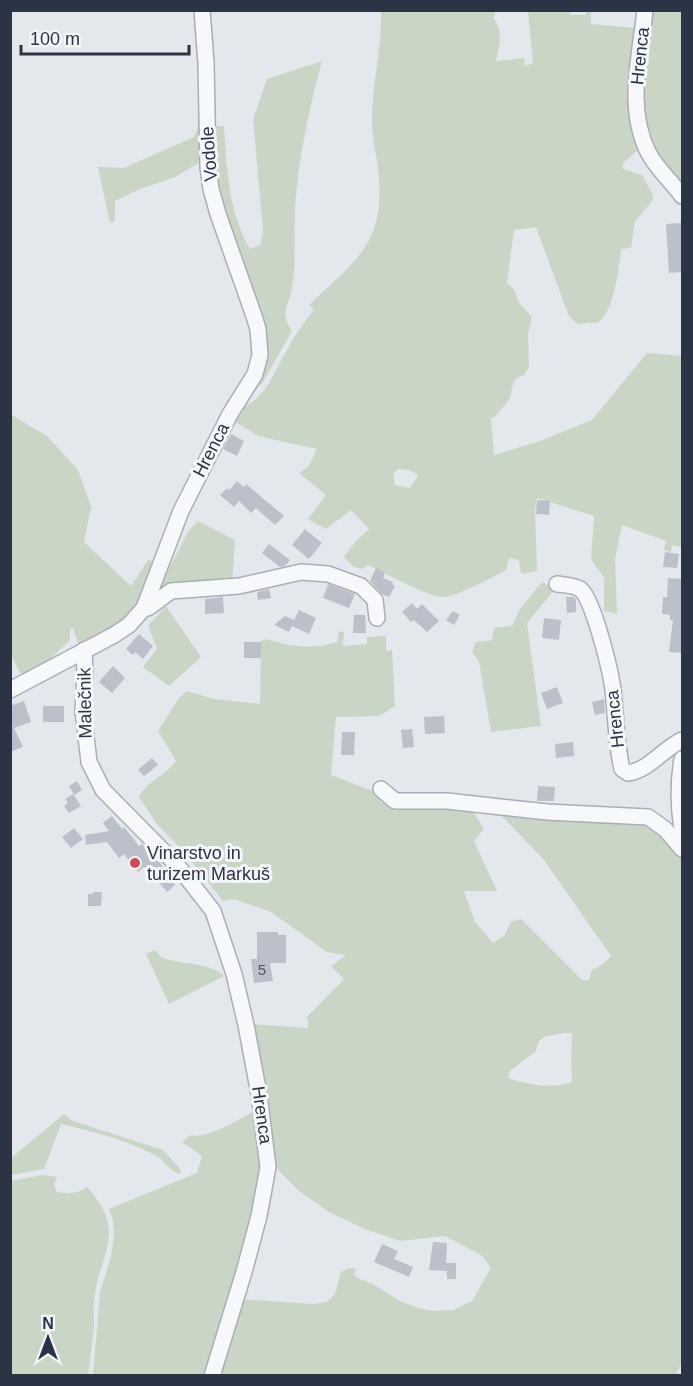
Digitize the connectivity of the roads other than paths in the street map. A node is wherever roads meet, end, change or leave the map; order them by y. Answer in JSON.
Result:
{"nodes":[{"id":1,"x":202,"y":10,"type":"edge"},
{"id":2,"x":645,"y":10,"type":"edge"},
{"id":3,"x":682,"y":196,"type":"edge"},
{"id":4,"x":247,"y":292,"type":"joint"},
{"id":5,"x":557,"y":584,"type":"dead end"},
{"id":6,"x":144,"y":608,"type":"junction"},
{"id":7,"x":377,"y":618,"type":"dead end"},
{"id":8,"x":129,"y":625,"type":"joint"},
{"id":9,"x":84,"y":650,"type":"junction"},
{"id":10,"x":10,"y":690,"type":"edge"},
{"id":11,"x":682,"y":740,"type":"edge"},
{"id":12,"x":682,"y":759,"type":"edge"},
{"id":13,"x":381,"y":789,"type":"dead end"},
{"id":14,"x":682,"y":829,"type":"edge"},
{"id":15,"x":682,"y":849,"type":"edge"},
{"id":16,"x":177,"y":865,"type":"joint"},
{"id":17,"x":212,"y":1376,"type":"edge"}],
"edges":[{"from":1,"to":4,"type":"street","name":"Vodole"},
{"from":2,"to":3,"type":"street","name":"Hrenca"},
{"from":4,"to":6,"type":"street","name":"Hrenca"},
{"from":5,"to":11,"type":"street","name":"Hrenca"},
{"from":6,"to":7,"type":"street","name":"Hrenca"},
{"from":6,"to":8,"type":"street","name":"Hrenca"},
{"from":8,"to":9,"type":"street","name":"Malečnik"},
{"from":9,"to":10,"type":"street","name":"Malečnik"},
{"from":9,"to":16,"type":"street","name":"Malečnik"},
{"from":12,"to":14,"type":"street"},
{"from":13,"to":15,"type":"street"},
{"from":16,"to":17,"type":"street","name":"Hrenca"}]}
